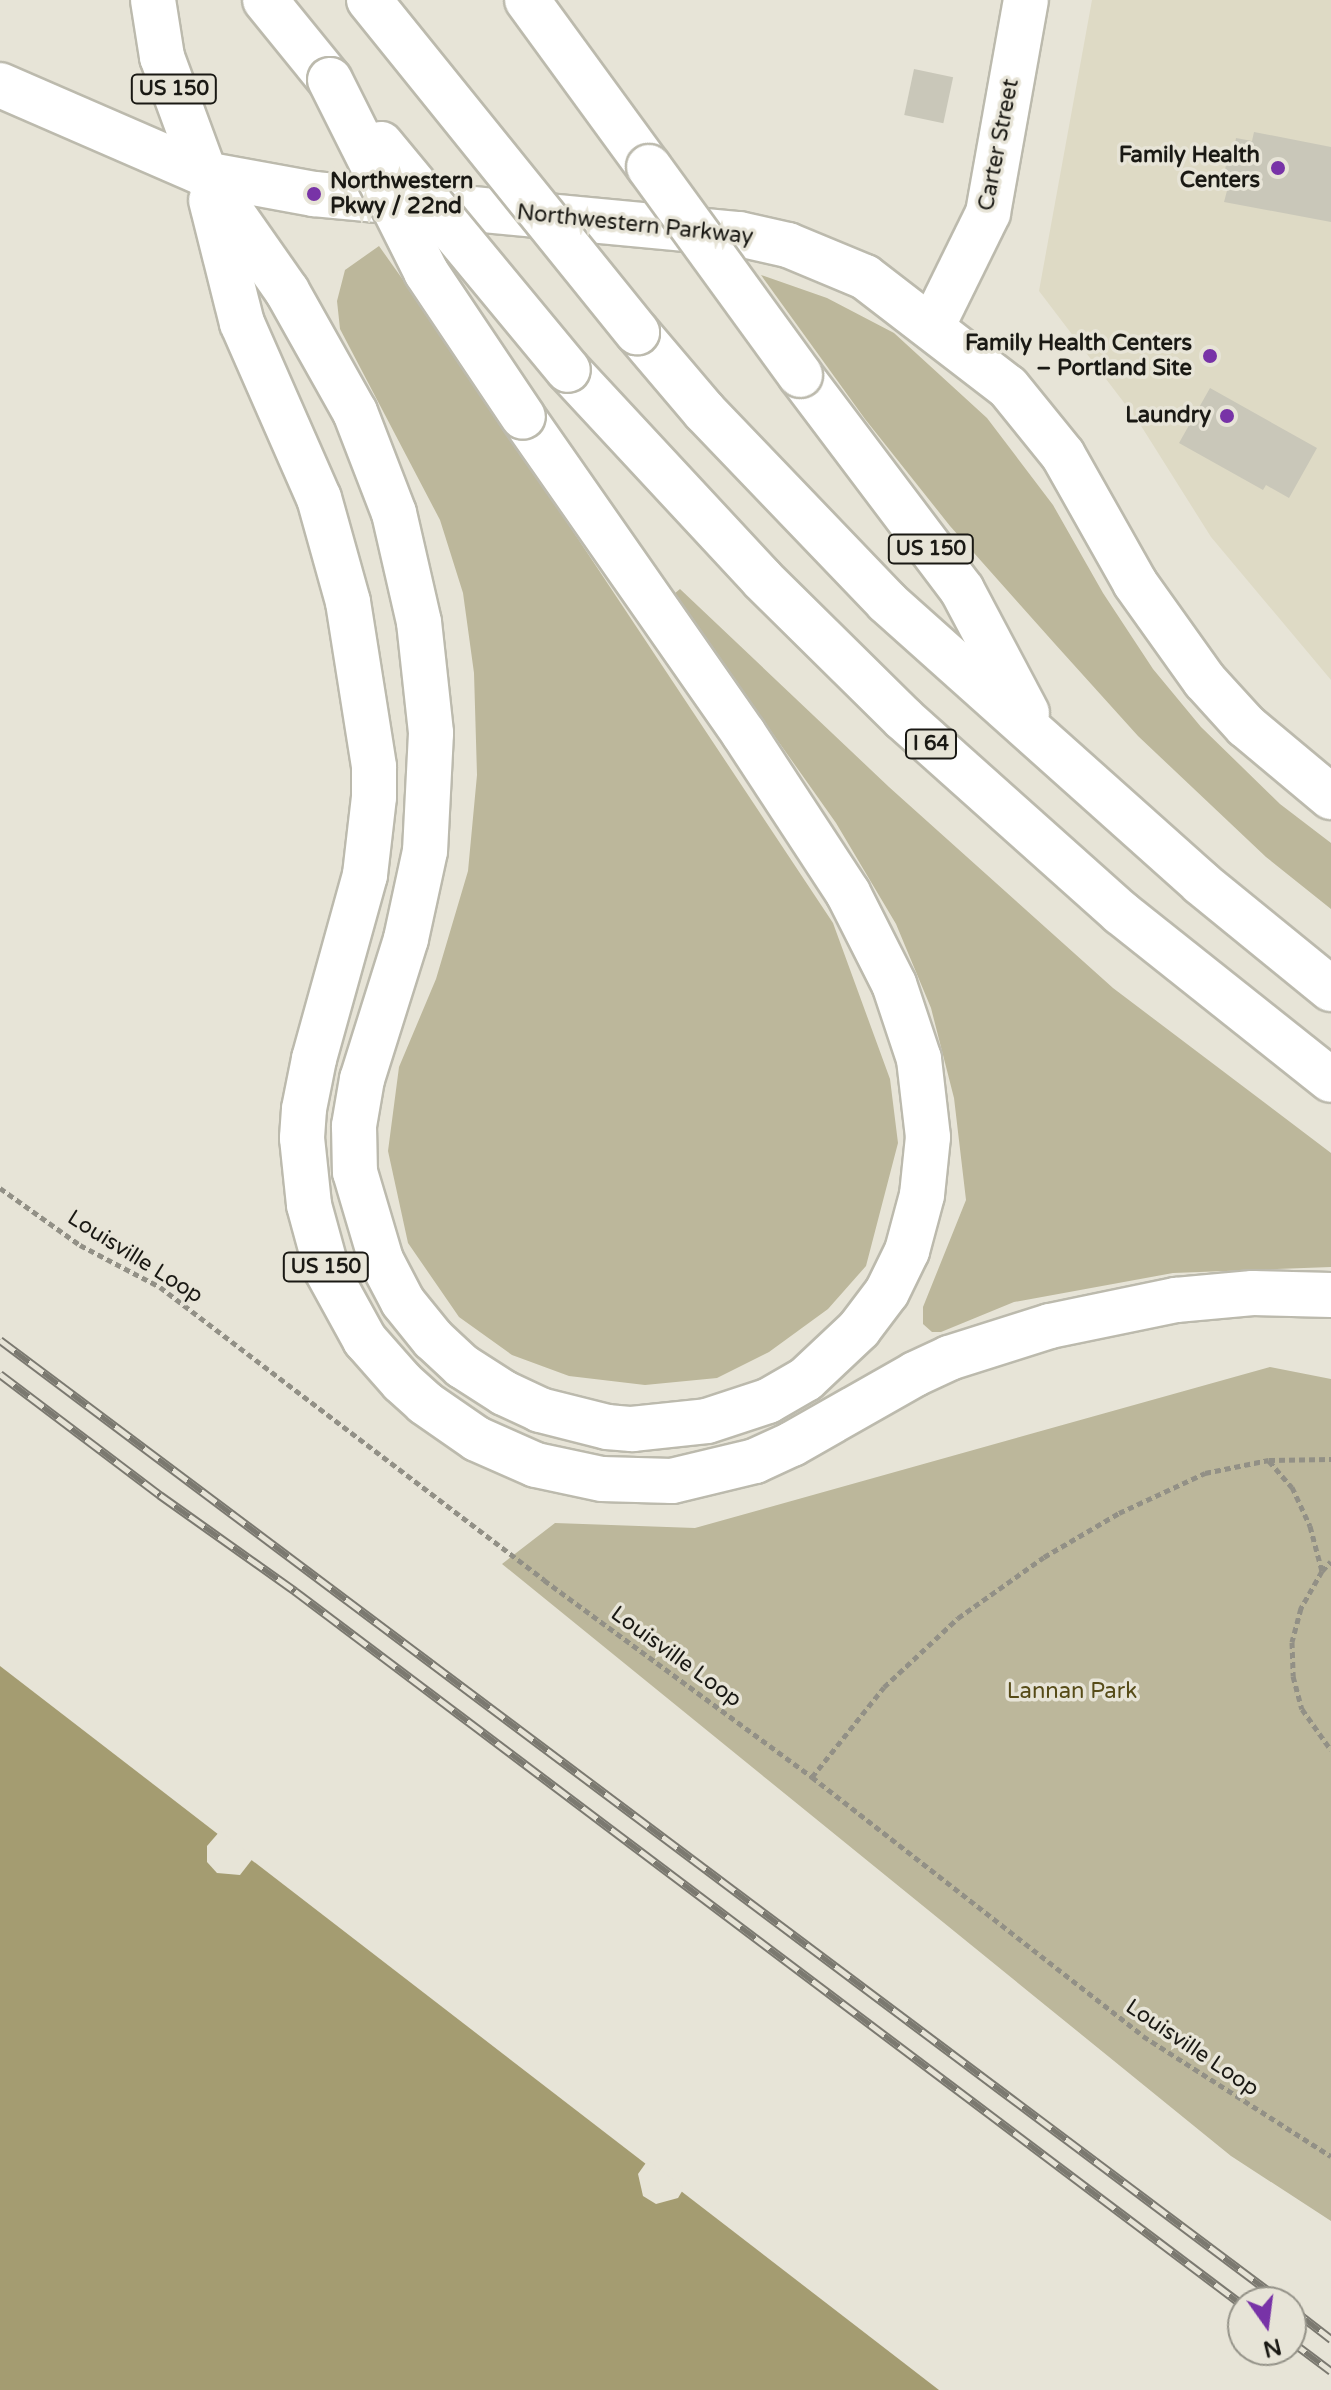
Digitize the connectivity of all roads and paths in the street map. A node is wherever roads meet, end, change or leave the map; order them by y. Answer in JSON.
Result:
{"nodes":[{"id":1,"x":153,"y":0,"type":"edge"},
{"id":2,"x":265,"y":0,"type":"edge"},
{"id":3,"x":369,"y":0,"type":"edge"},
{"id":4,"x":527,"y":0,"type":"edge"},
{"id":5,"x":1026,"y":0,"type":"edge"},
{"id":6,"x":330,"y":80,"type":"junction"},
{"id":7,"x":0,"y":85,"type":"edge"},
{"id":8,"x":205,"y":174,"type":"junction"},
{"id":9,"x":932,"y":327,"type":"junction"},
{"id":10,"x":1039,"y":736,"type":"junction"},
{"id":11,"x":1331,"y":797,"type":"edge"},
{"id":12,"x":1331,"y":989,"type":"edge"},
{"id":13,"x":1331,"y":1080,"type":"edge"},
{"id":14,"x":0,"y":1188,"type":"edge"},
{"id":15,"x":1331,"y":1295,"type":"edge"},
{"id":16,"x":1331,"y":1459,"type":"edge"},
{"id":17,"x":1269,"y":1460,"type":"junction"},
{"id":18,"x":1331,"y":1561,"type":"edge"},
{"id":19,"x":1322,"y":1571,"type":"junction"},
{"id":20,"x":1331,"y":1750,"type":"edge"},
{"id":21,"x":812,"y":1777,"type":"junction"},
{"id":22,"x":1331,"y":2156,"type":"edge"}],
"edges":[{"from":1,"to":8,"type":"main road","number":"US 150"},
{"from":2,"to":6,"type":"main road","number":"I 64"},
{"from":3,"to":10,"type":"main road","bridge":true},
{"from":4,"to":10,"type":"main road","number":"US 150","bridge":true},
{"from":5,"to":9,"type":"main road","name":"Carter Street"},
{"from":6,"to":8,"type":"main road","bridge":true},
{"from":6,"to":13,"type":"main road","number":"I 64","bridge":true},
{"from":7,"to":8,"type":"main road","name":"Northwestern Parkway"},
{"from":8,"to":9,"type":"main road","name":"Northwestern Parkway"},
{"from":8,"to":15,"type":"main road","number":"US 150"},
{"from":9,"to":11,"type":"main road","name":"Northwestern Parkway"},
{"from":10,"to":12,"type":"main road"},
{"from":14,"to":21,"type":"path","name":"Louisville Loop"},
{"from":16,"to":17,"type":"path"},
{"from":17,"to":19,"type":"path"},
{"from":17,"to":21,"type":"path"},
{"from":18,"to":19,"type":"path"},
{"from":19,"to":20,"type":"path"},
{"from":21,"to":22,"type":"path","name":"Louisville Loop"}]}
